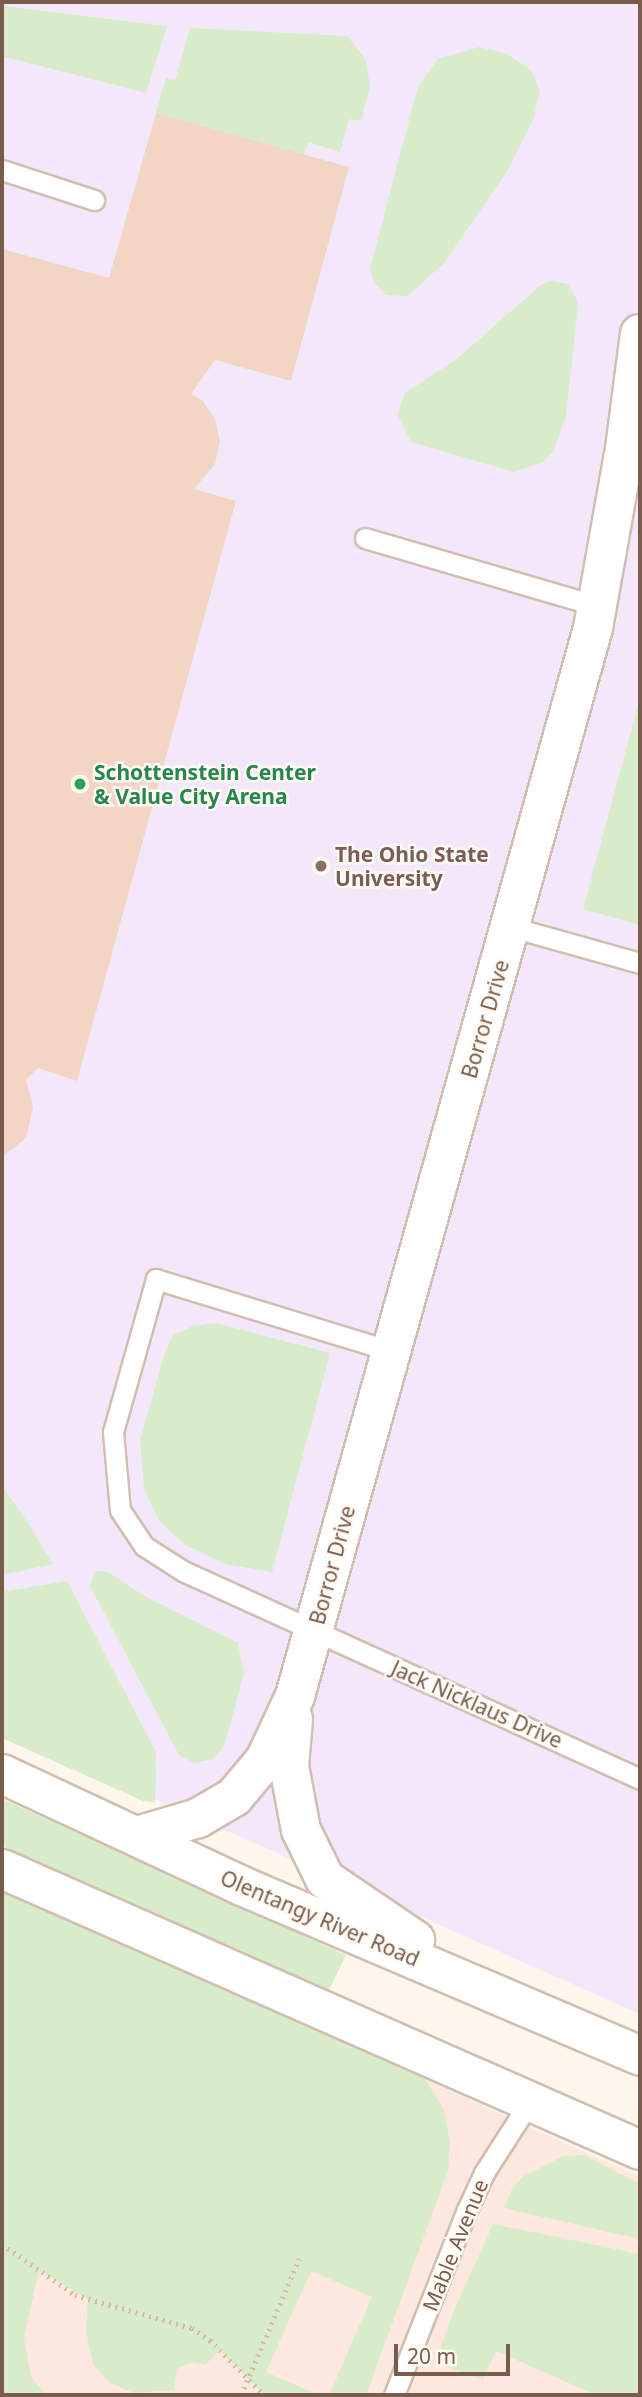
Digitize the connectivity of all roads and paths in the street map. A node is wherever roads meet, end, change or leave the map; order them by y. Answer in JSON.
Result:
{"nodes":[{"id":1,"x":2,"y":170,"type":"edge"},
{"id":2,"x":94,"y":200,"type":"dead end"},
{"id":3,"x":640,"y":334,"type":"edge"},
{"id":4,"x":365,"y":538,"type":"dead end"},
{"id":5,"x":598,"y":606,"type":"junction"},
{"id":6,"x":510,"y":927,"type":"junction"},
{"id":7,"x":640,"y":963,"type":"edge"},
{"id":8,"x":391,"y":1352,"type":"junction"},
{"id":9,"x":314,"y":1631,"type":"junction"},
{"id":10,"x":295,"y":1696,"type":"junction"},
{"id":11,"x":2,"y":1774,"type":"edge"},
{"id":12,"x":640,"y":1779,"type":"edge"},
{"id":13,"x":137,"y":1836,"type":"junction"},
{"id":14,"x":2,"y":1869,"type":"edge"},
{"id":15,"x":489,"y":1991,"type":"junction"},
{"id":16,"x":640,"y":2056,"type":"edge"},
{"id":17,"x":530,"y":2101,"type":"junction"},
{"id":18,"x":640,"y":2150,"type":"edge"},
{"id":19,"x":2,"y":2244,"type":"edge"},
{"id":20,"x":299,"y":2259,"type":"dead end"},
{"id":21,"x":249,"y":2378,"type":"junction"},
{"id":22,"x":241,"y":2395,"type":"edge"},
{"id":23,"x":264,"y":2395,"type":"edge"},
{"id":24,"x":394,"y":2395,"type":"edge"}],
"edges":[{"from":1,"to":2,"type":"lane"},
{"from":3,"to":5,"type":"street","name":"Borror Drive"},
{"from":4,"to":5,"type":"lane"},
{"from":5,"to":6,"type":"street","name":"Borror Drive"},
{"from":6,"to":7,"type":"lane"},
{"from":6,"to":8,"type":"street","name":"Borror Drive"},
{"from":8,"to":9,"type":"street","name":"Borror Drive"},
{"from":8,"to":9,"type":"lane","name":"Jack Nicklaus Drive"},
{"from":9,"to":10,"type":"street","name":"Borror Drive"},
{"from":9,"to":12,"type":"lane","name":"Jack Nicklaus Drive"},
{"from":10,"to":13,"type":"street"},
{"from":10,"to":15,"type":"street"},
{"from":11,"to":13,"type":"street","name":"Olentangy River Road"},
{"from":13,"to":15,"type":"street","name":"Olentangy River Road"},
{"from":14,"to":17,"type":"street"},
{"from":15,"to":16,"type":"street","name":"Olentangy River Road"},
{"from":17,"to":18,"type":"street"},
{"from":17,"to":24,"type":"lane","name":"Mable Avenue"},
{"from":19,"to":21,"type":"path"},
{"from":20,"to":21,"type":"path"},
{"from":21,"to":22,"type":"path"},
{"from":21,"to":23,"type":"path"}]}
